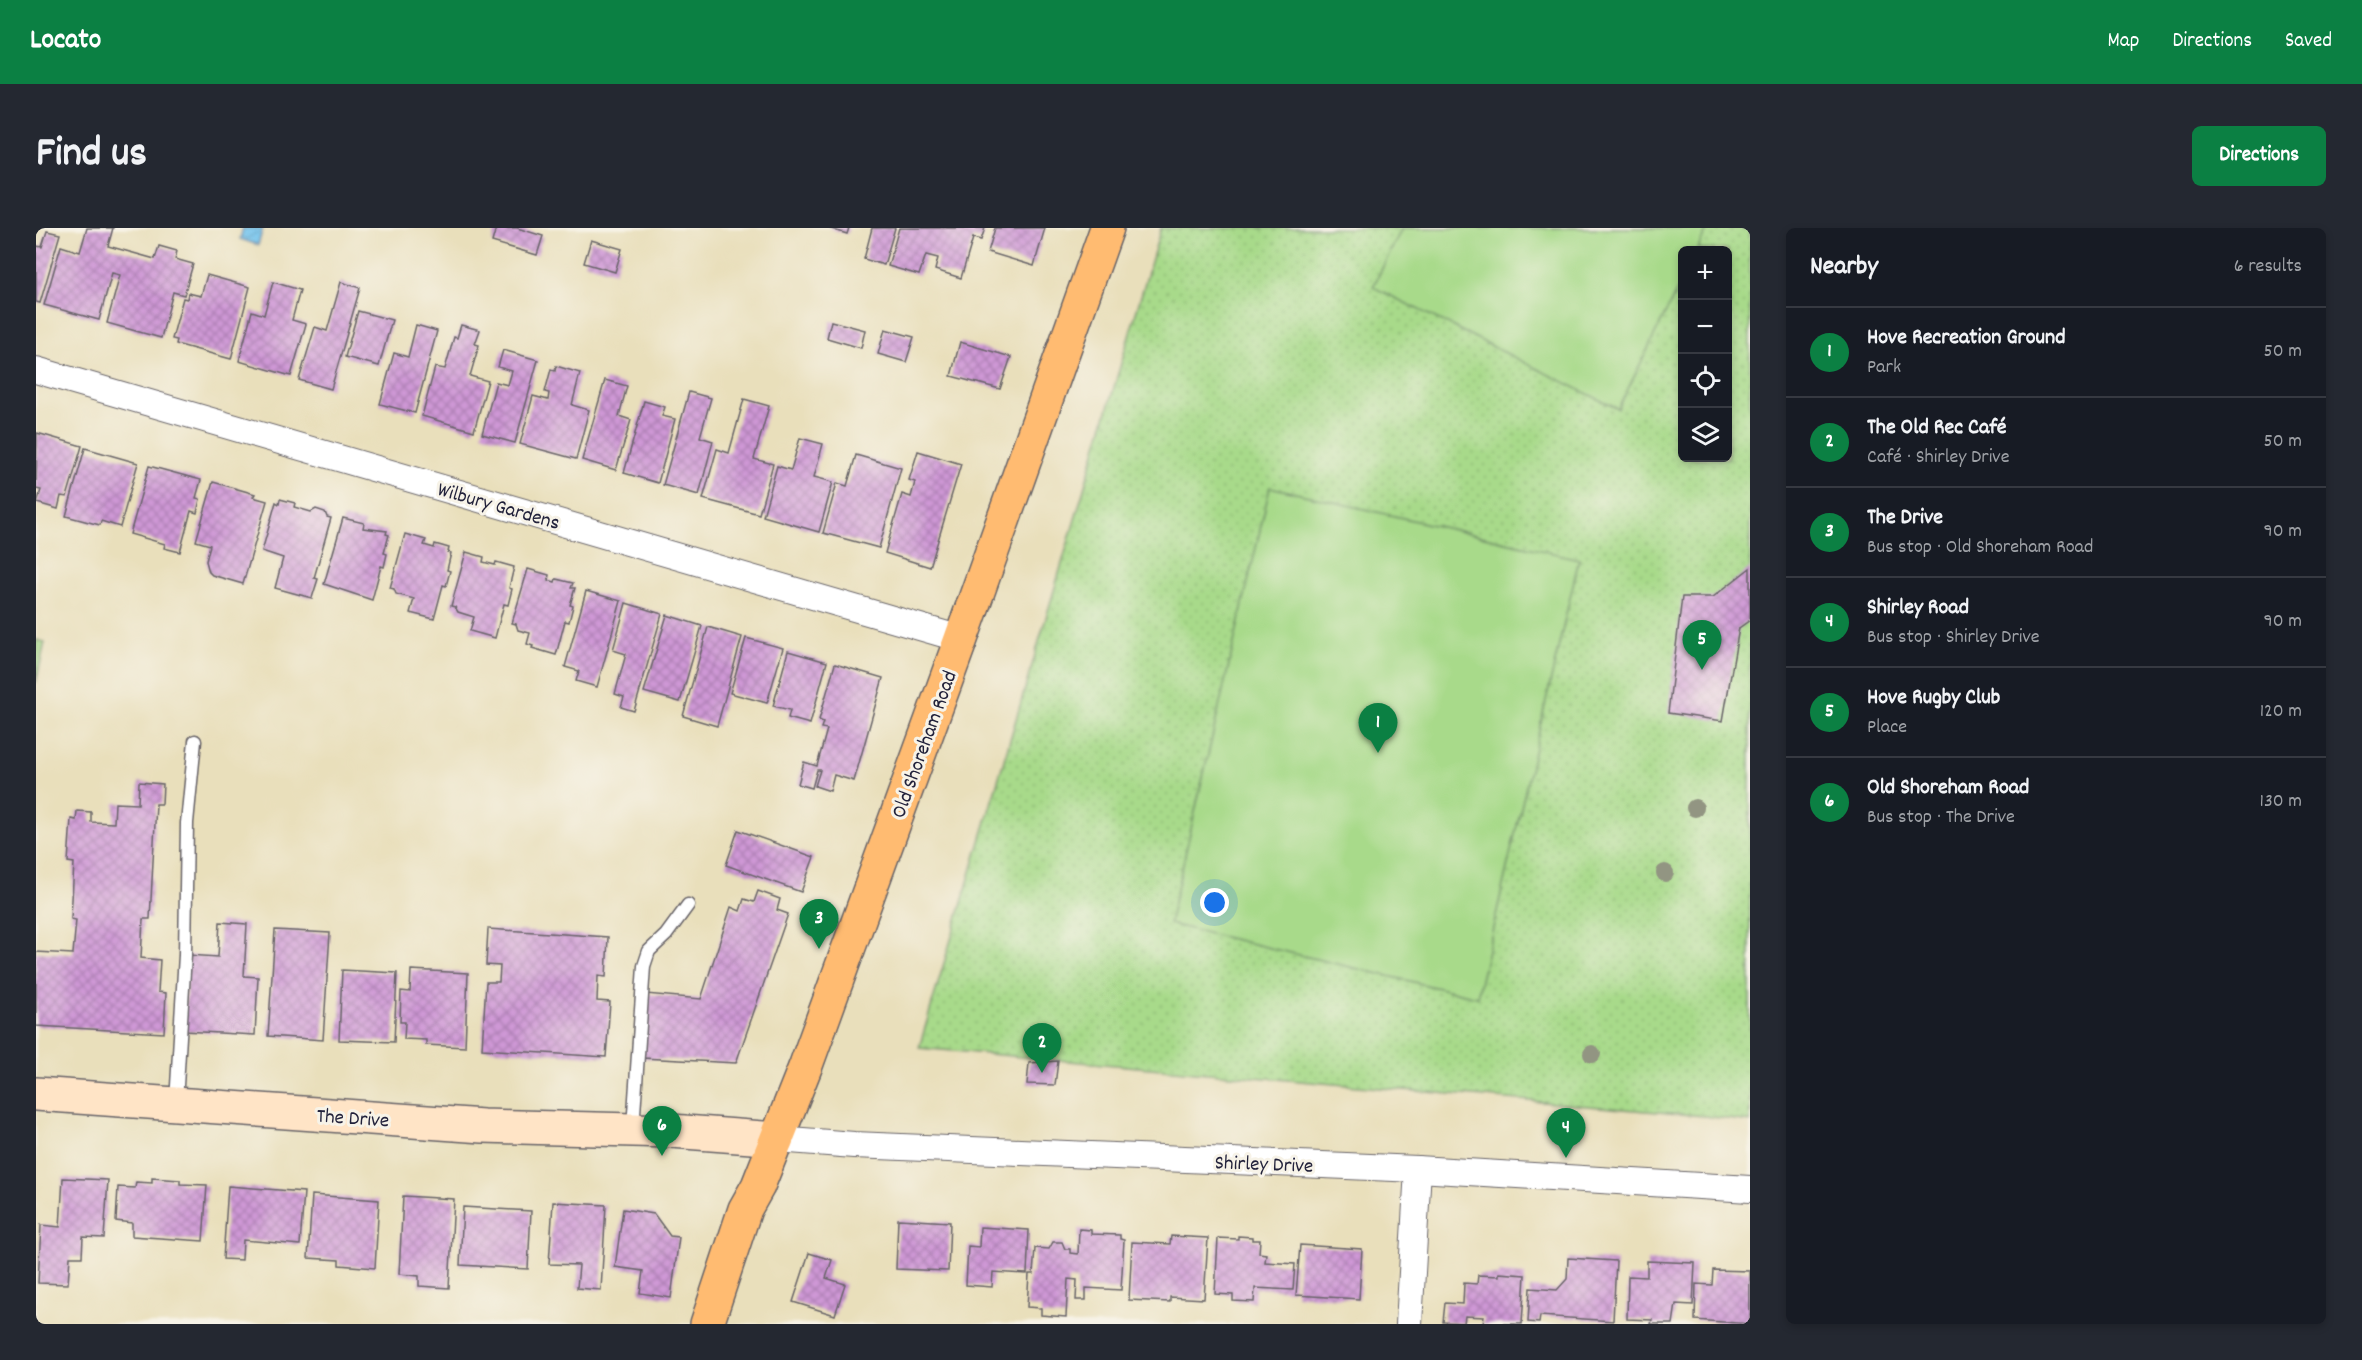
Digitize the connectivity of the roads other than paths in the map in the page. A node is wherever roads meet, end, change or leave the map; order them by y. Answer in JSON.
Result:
{"nodes":[{"id":1,"x":1107,"y":228,"type":"edge"},
{"id":2,"x":36,"y":370,"type":"edge"},
{"id":3,"x":961,"y":639,"type":"junction"},
{"id":4,"x":195,"y":741,"type":"dead end"},
{"id":5,"x":688,"y":905,"type":"dead end"},
{"id":6,"x":36,"y":1094,"type":"edge"},
{"id":7,"x":176,"y":1104,"type":"junction"},
{"id":8,"x":633,"y":1130,"type":"junction"},
{"id":9,"x":777,"y":1138,"type":"junction"},
{"id":10,"x":1418,"y":1169,"type":"junction"},
{"id":11,"x":1750,"y":1188,"type":"edge"},
{"id":12,"x":707,"y":1324,"type":"edge"},
{"id":13,"x":1409,"y":1324,"type":"edge"}],
"edges":[{"from":1,"to":3,"type":"main road","name":"Old Shoreham Road"},
{"from":2,"to":3,"type":"street","name":"Wilbury Gardens"},
{"from":3,"to":9,"type":"main road","name":"Old Shoreham Road"},
{"from":4,"to":7,"type":"lane"},
{"from":5,"to":8,"type":"lane"},
{"from":6,"to":7,"type":"main road","name":"The Drive"},
{"from":7,"to":8,"type":"main road","name":"The Drive"},
{"from":8,"to":9,"type":"main road","name":"The Drive"},
{"from":9,"to":10,"type":"street","name":"Shirley Drive"},
{"from":9,"to":12,"type":"main road","name":"Old Shoreham Road"},
{"from":10,"to":11,"type":"street","name":"Shirley Drive"},
{"from":10,"to":13,"type":"street"}]}
